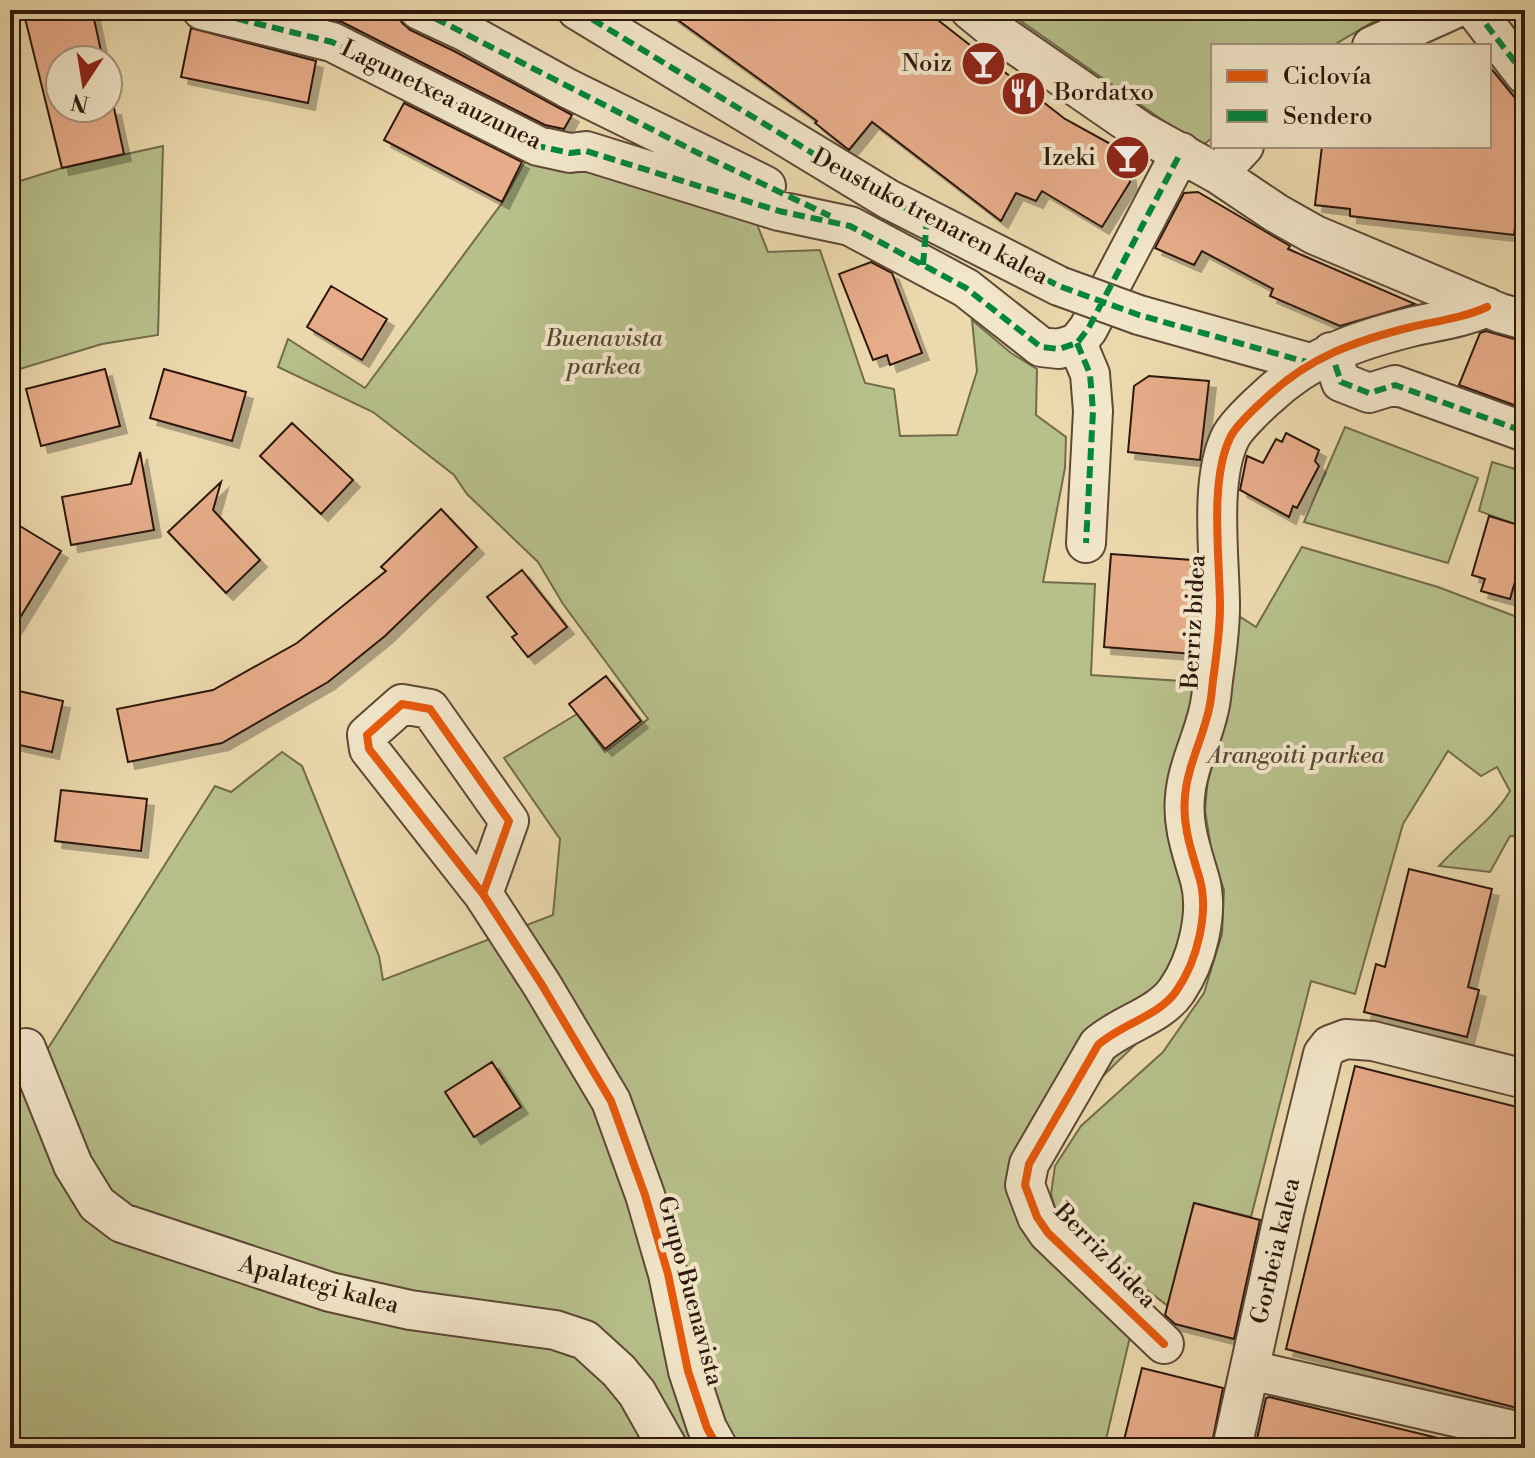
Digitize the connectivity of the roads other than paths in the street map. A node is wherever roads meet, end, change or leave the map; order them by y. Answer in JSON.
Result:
{"nodes":[{"id":1,"x":202,"y":10,"type":"edge"},
{"id":2,"x":419,"y":10,"type":"edge"},
{"id":3,"x":577,"y":10,"type":"edge"},
{"id":4,"x":970,"y":10,"type":"edge"},
{"id":5,"x":1452,"y":10,"type":"edge"},
{"id":6,"x":1475,"y":10,"type":"edge"},
{"id":7,"x":1376,"y":44,"type":"edge"},
{"id":8,"x":1525,"y":75,"type":"edge"},
{"id":9,"x":1242,"y":148,"type":"edge"},
{"id":10,"x":1181,"y":152,"type":"junction"},
{"id":11,"x":689,"y":167,"type":"junction"},
{"id":12,"x":1218,"y":174,"type":"junction"},
{"id":13,"x":927,"y":219,"type":"junction"},
{"id":14,"x":923,"y":265,"type":"junction"},
{"id":15,"x":1487,"y":307,"type":"junction"},
{"id":16,"x":1525,"y":320,"type":"edge"},
{"id":17,"x":1077,"y":343,"type":"junction"},
{"id":18,"x":1320,"y":358,"type":"junction"},
{"id":19,"x":1525,"y":432,"type":"edge"},
{"id":20,"x":1086,"y":543,"type":"dead end"},
{"id":21,"x":483,"y":894,"type":"junction"},
{"id":22,"x":26,"y":1048,"type":"dead end"},
{"id":23,"x":1525,"y":1079,"type":"edge"},
{"id":24,"x":1164,"y":1344,"type":"dead end"},
{"id":25,"x":1250,"y":1370,"type":"junction"},
{"id":26,"x":1525,"y":1433,"type":"edge"},
{"id":27,"x":668,"y":1448,"type":"edge"},
{"id":28,"x":718,"y":1448,"type":"edge"},
{"id":29,"x":1232,"y":1448,"type":"edge"}],
"edges":[{"from":1,"to":11,"type":"street","name":"Lagunetxea auzunea"},
{"from":2,"to":11,"type":"street"},
{"from":3,"to":13,"type":"street","name":"Deustuko trenaren kalea"},
{"from":4,"to":10,"type":"street"},
{"from":5,"to":7,"type":"street"},
{"from":6,"to":8,"type":"street"},
{"from":9,"to":12,"type":"street"},
{"from":10,"to":12,"type":"street"},
{"from":10,"to":17,"type":"street"},
{"from":11,"to":14,"type":"street"},
{"from":12,"to":15,"type":"street"},
{"from":13,"to":14,"type":"street"},
{"from":13,"to":18,"type":"street","name":"Deustuko trenaren kalea","bridge":true},
{"from":14,"to":17,"type":"street"},
{"from":15,"to":16,"type":"street"},
{"from":15,"to":18,"type":"street","name":"Berriz bidea"},
{"from":17,"to":20,"type":"street"},
{"from":18,"to":19,"type":"street"},
{"from":18,"to":24,"type":"street","name":"Berriz bidea"},
{"from":21,"to":21,"type":"street","name":"Grupo Buenavista"},
{"from":21,"to":28,"type":"street","name":"Grupo Buenavista"},
{"from":22,"to":27,"type":"street","name":"Apalategi kalea"},
{"from":23,"to":25,"type":"street","name":"Gorbeia kalea"},
{"from":25,"to":26,"type":"street"},
{"from":25,"to":29,"type":"street","name":"Gorbeia kalea"}]}
